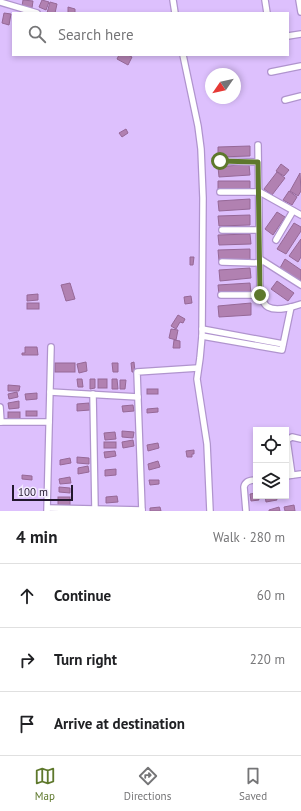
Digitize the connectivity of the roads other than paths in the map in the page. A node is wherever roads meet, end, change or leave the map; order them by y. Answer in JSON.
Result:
{"nodes":[{"id":1,"x":173,"y":0,"type":"edge"},
{"id":2,"x":265,"y":0,"type":"edge"},
{"id":3,"x":299,"y":0,"type":"edge"},
{"id":4,"x":0,"y":2,"type":"edge"},
{"id":5,"x":34,"y":12,"type":"edge"},
{"id":6,"x":175,"y":12,"type":"edge"},
{"id":7,"x":267,"y":12,"type":"edge"},
{"id":8,"x":301,"y":12,"type":"edge"},
{"id":9,"x":301,"y":34,"type":"edge"},
{"id":10,"x":289,"y":36,"type":"edge"},
{"id":11,"x":183,"y":56,"type":"edge"},
{"id":12,"x":301,"y":66,"type":"edge"},
{"id":13,"x":271,"y":72,"type":"dead end"},
{"id":14,"x":301,"y":96,"type":"edge"},
{"id":15,"x":285,"y":100,"type":"dead end"},
{"id":16,"x":258,"y":145,"type":"dead end"},
{"id":17,"x":220,"y":161,"type":"dead end"},
{"id":18,"x":258,"y":162,"type":"junction"},
{"id":19,"x":258,"y":191,"type":"junction"},
{"id":20,"x":220,"y":192,"type":"dead end"},
{"id":21,"x":293,"y":211,"type":"junction"},
{"id":22,"x":301,"y":215,"type":"edge"},
{"id":23,"x":222,"y":230,"type":"dead end"},
{"id":24,"x":259,"y":230,"type":"junction"},
{"id":25,"x":276,"y":240,"type":"dead end"},
{"id":26,"x":260,"y":261,"type":"junction"},
{"id":27,"x":222,"y":262,"type":"dead end"},
{"id":28,"x":301,"y":285,"type":"edge"},
{"id":29,"x":221,"y":295,"type":"dead end"},
{"id":30,"x":260,"y":295,"type":"junction"},
{"id":31,"x":301,"y":304,"type":"edge"},
{"id":32,"x":291,"y":307,"type":"junction"},
{"id":33,"x":202,"y":332,"type":"junction"},
{"id":34,"x":51,"y":347,"type":"dead end"},
{"id":35,"x":198,"y":368,"type":"junction"},
{"id":36,"x":50,"y":392,"type":"junction"},
{"id":37,"x":93,"y":394,"type":"junction"},
{"id":38,"x":138,"y":397,"type":"junction"},
{"id":39,"x":0,"y":407,"type":"edge"},
{"id":40,"x":0,"y":422,"type":"edge"},
{"id":41,"x":49,"y":422,"type":"junction"},
{"id":42,"x":301,"y":439,"type":"edge"},
{"id":43,"x":288,"y":463,"type":"edge"},
{"id":44,"x":301,"y":474,"type":"edge"},
{"id":45,"x":289,"y":476,"type":"edge"},
{"id":46,"x":253,"y":481,"type":"edge"},
{"id":47,"x":95,"y":509,"type":"junction"},
{"id":48,"x":48,"y":510,"type":"edge"},
{"id":49,"x":142,"y":510,"type":"edge"},
{"id":50,"x":210,"y":511,"type":"edge"},
{"id":51,"x":246,"y":511,"type":"edge"}],
"edges":[{"from":1,"to":6,"type":"street"},
{"from":2,"to":7,"type":"street"},
{"from":3,"to":8,"type":"street"},
{"from":4,"to":5,"type":"street"},
{"from":9,"to":10,"type":"street"},
{"from":11,"to":33,"type":"street"},
{"from":12,"to":13,"type":"street"},
{"from":14,"to":15,"type":"street"},
{"from":16,"to":18,"type":"street"},
{"from":17,"to":18,"type":"street"},
{"from":18,"to":19,"type":"street"},
{"from":19,"to":20,"type":"street"},
{"from":19,"to":21,"type":"street"},
{"from":19,"to":24,"type":"street"},
{"from":21,"to":22,"type":"street"},
{"from":21,"to":25,"type":"street"},
{"from":23,"to":24,"type":"street"},
{"from":24,"to":26,"type":"street"},
{"from":26,"to":27,"type":"street"},
{"from":26,"to":28,"type":"street"},
{"from":26,"to":30,"type":"street"},
{"from":29,"to":30,"type":"street"},
{"from":30,"to":32,"type":"street"},
{"from":31,"to":32,"type":"street"},
{"from":32,"to":33,"type":"street"},
{"from":33,"to":35,"type":"street"},
{"from":34,"to":36,"type":"street"},
{"from":35,"to":38,"type":"street"},
{"from":35,"to":50,"type":"street"},
{"from":36,"to":37,"type":"street"},
{"from":36,"to":41,"type":"street"},
{"from":37,"to":38,"type":"street"},
{"from":37,"to":47,"type":"street"},
{"from":38,"to":49,"type":"street"},
{"from":39,"to":40,"type":"street"},
{"from":40,"to":41,"type":"street"},
{"from":41,"to":48,"type":"street"},
{"from":42,"to":43,"type":"street"},
{"from":44,"to":45,"type":"street"},
{"from":46,"to":51,"type":"street"},
{"from":47,"to":48,"type":"street"},
{"from":47,"to":49,"type":"street"}]}
